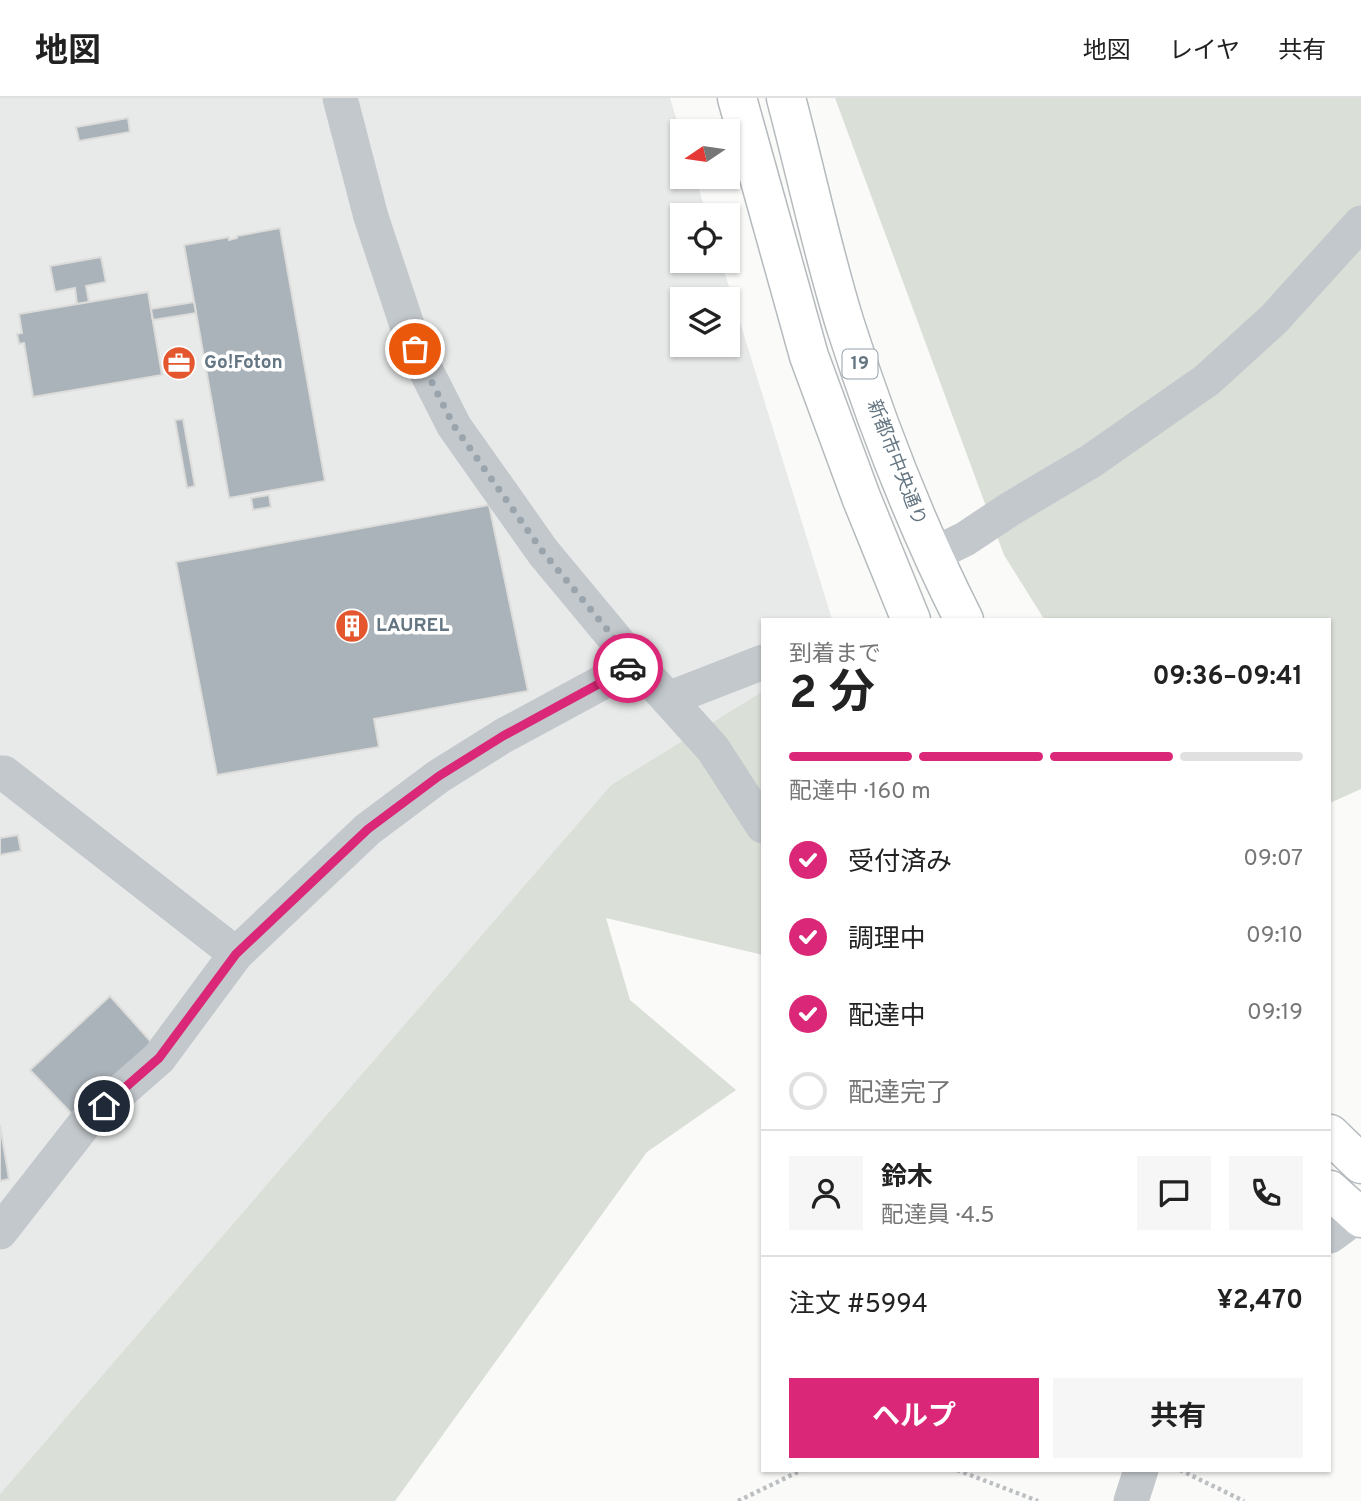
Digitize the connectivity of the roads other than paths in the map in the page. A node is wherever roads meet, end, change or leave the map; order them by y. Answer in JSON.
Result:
{"nodes":[{"id":1,"x":340,"y":98,"type":"edge"},
{"id":2,"x":737,"y":98,"type":"edge"},
{"id":3,"x":786,"y":98,"type":"edge"},
{"id":4,"x":1361,"y":223,"type":"edge"},
{"id":5,"x":932,"y":555,"type":"junction"},
{"id":6,"x":905,"y":618,"type":"edge"},
{"id":7,"x":963,"y":618,"type":"edge"},
{"id":8,"x":761,"y":663,"type":"edge"},
{"id":9,"x":636,"y":664,"type":"junction"},
{"id":10,"x":668,"y":699,"type":"junction"},
{"id":11,"x":0,"y":774,"type":"edge"},
{"id":12,"x":761,"y":822,"type":"edge"},
{"id":13,"x":236,"y":954,"type":"junction"},
{"id":14,"x":1331,"y":1135,"type":"edge"},
{"id":15,"x":1361,"y":1164,"type":"edge"},
{"id":16,"x":1331,"y":1191,"type":"edge"},
{"id":17,"x":1352,"y":1220,"type":"edge"},
{"id":18,"x":0,"y":1232,"type":"edge"},
{"id":19,"x":1140,"y":1472,"type":"edge"},
{"id":20,"x":1131,"y":1501,"type":"edge"}],
"edges":[{"from":1,"to":9,"type":"street"},
{"from":2,"to":6,"type":"main road","number":"19"},
{"from":3,"to":5,"type":"main road","name":"新都市中央通り","number":"19"},
{"from":4,"to":5,"type":"street"},
{"from":5,"to":7,"type":"main road","name":"新都市中央通り","number":"19"},
{"from":8,"to":10,"type":"street"},
{"from":9,"to":10,"type":"street"},
{"from":9,"to":13,"type":"street"},
{"from":10,"to":12,"type":"street"},
{"from":11,"to":13,"type":"street"},
{"from":13,"to":18,"type":"street"},
{"from":14,"to":15,"type":"main road"},
{"from":16,"to":17,"type":"main road"},
{"from":19,"to":20,"type":"street"}]}
